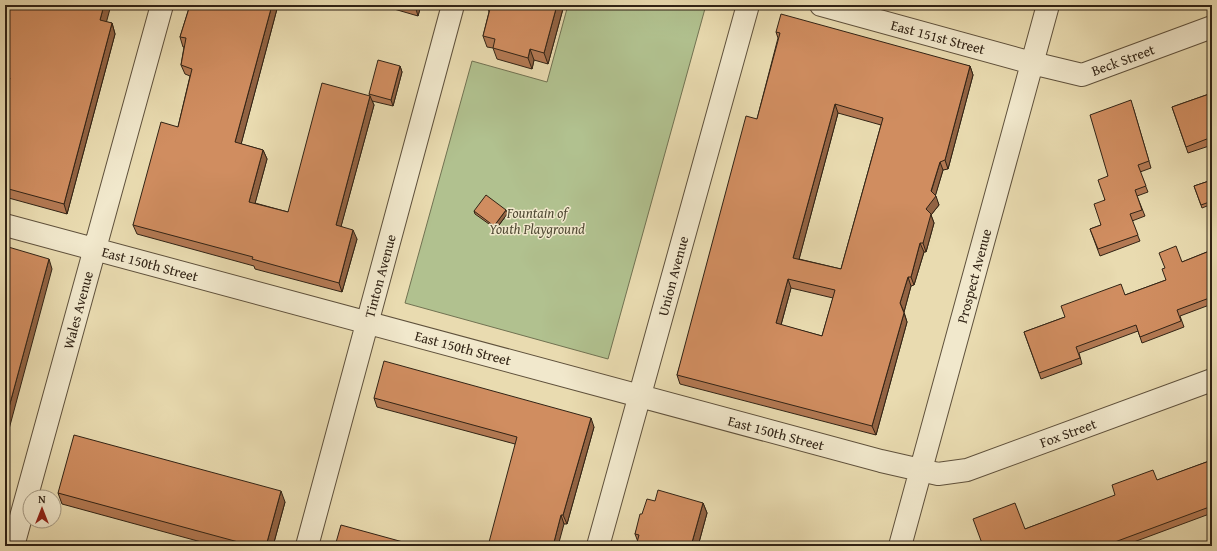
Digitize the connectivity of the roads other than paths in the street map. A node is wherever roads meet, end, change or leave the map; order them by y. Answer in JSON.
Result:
{"nodes":[{"id":1,"x":162,"y":5,"type":"edge"},
{"id":2,"x":452,"y":5,"type":"edge"},
{"id":3,"x":748,"y":5,"type":"edge"},
{"id":4,"x":821,"y":5,"type":"edge"},
{"id":5,"x":1048,"y":5,"type":"edge"},
{"id":6,"x":1212,"y":27,"type":"edge"},
{"id":7,"x":1032,"y":63,"type":"junction"},
{"id":8,"x":5,"y":225,"type":"edge"},
{"id":9,"x":95,"y":249,"type":"junction"},
{"id":10,"x":368,"y":323,"type":"junction"},
{"id":11,"x":1212,"y":380,"type":"edge"},
{"id":12,"x":640,"y":396,"type":"junction"},
{"id":13,"x":921,"y":471,"type":"junction"},
{"id":14,"x":13,"y":546,"type":"edge"},
{"id":15,"x":307,"y":546,"type":"edge"},
{"id":16,"x":598,"y":546,"type":"edge"},
{"id":17,"x":900,"y":546,"type":"edge"}],
"edges":[{"from":1,"to":9,"type":"street","name":"Wales Avenue"},
{"from":2,"to":10,"type":"street","name":"Tinton Avenue"},
{"from":3,"to":12,"type":"street","name":"Union Avenue"},
{"from":4,"to":7,"type":"street","name":"East 151st Street"},
{"from":5,"to":7,"type":"street","name":"Prospect Avenue"},
{"from":6,"to":7,"type":"street","name":"Beck Street"},
{"from":7,"to":13,"type":"street","name":"Prospect Avenue"},
{"from":8,"to":9,"type":"street","name":"East 150th Street"},
{"from":9,"to":10,"type":"street","name":"East 150th Street"},
{"from":9,"to":14,"type":"street","name":"Wales Avenue"},
{"from":10,"to":12,"type":"street","name":"East 150th Street"},
{"from":10,"to":15,"type":"street","name":"Tinton Avenue"},
{"from":11,"to":13,"type":"street","name":"Fox Street"},
{"from":12,"to":13,"type":"street","name":"East 150th Street"},
{"from":12,"to":16,"type":"street","name":"Union Avenue"},
{"from":13,"to":17,"type":"street","name":"Prospect Avenue"}]}
